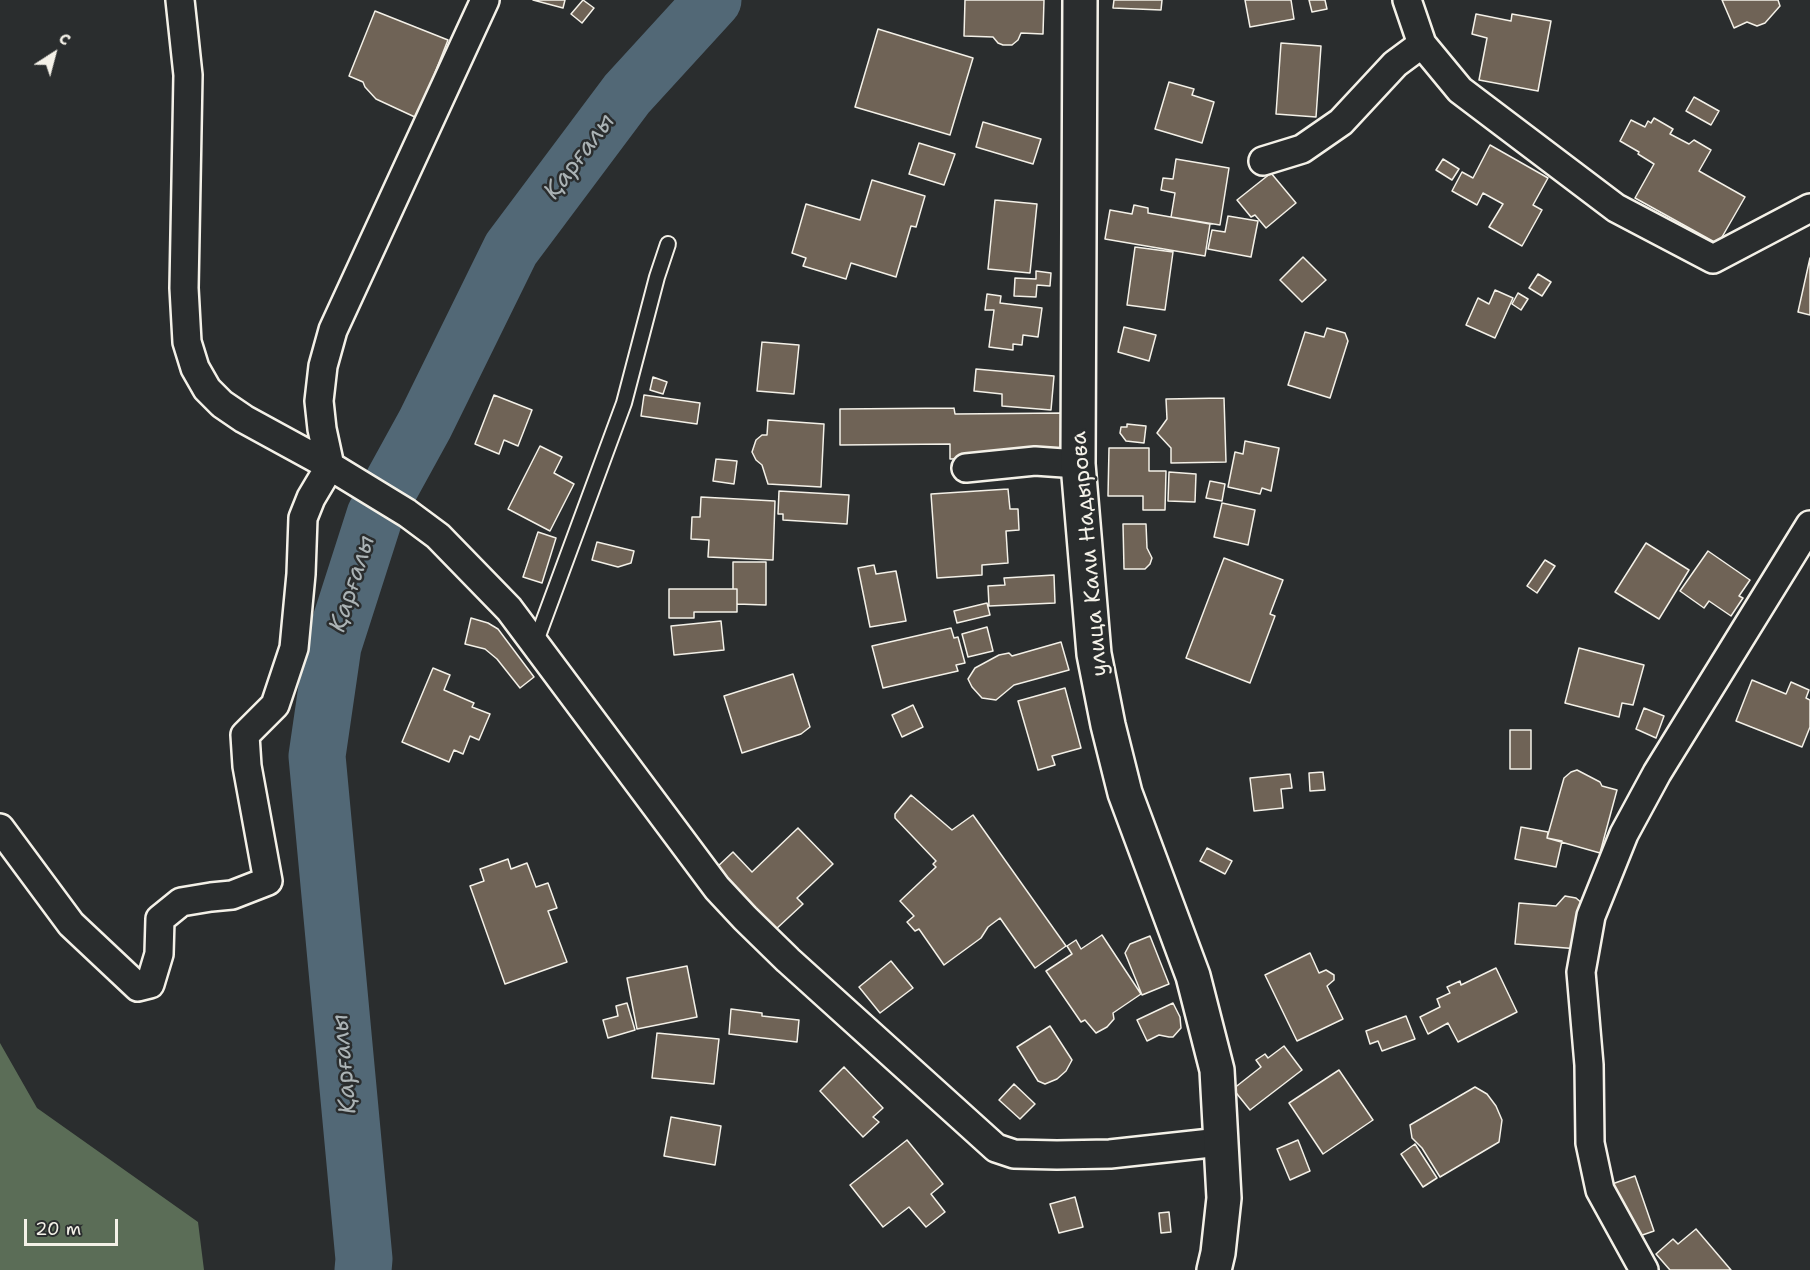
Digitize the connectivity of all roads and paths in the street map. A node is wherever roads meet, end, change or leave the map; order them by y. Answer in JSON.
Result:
{"nodes":[{"id":1,"x":180,"y":0,"type":"edge"},
{"id":2,"x":485,"y":0,"type":"edge"},
{"id":3,"x":1080,"y":0,"type":"edge"},
{"id":4,"x":1407,"y":0,"type":"edge"},
{"id":5,"x":1422,"y":44,"type":"junction"},
{"id":6,"x":1263,"y":161,"type":"dead end"},
{"id":7,"x":1810,"y":208,"type":"edge"},
{"id":8,"x":668,"y":244,"type":"dead end"},
{"id":9,"x":1078,"y":464,"type":"junction"},
{"id":10,"x":330,"y":466,"type":"junction"},
{"id":11,"x":966,"y":468,"type":"dead end"},
{"id":12,"x":1810,"y":525,"type":"edge"},
{"id":13,"x":535,"y":644,"type":"junction"},
{"id":14,"x":0,"y":828,"type":"edge"},
{"id":15,"x":1220,"y":1142,"type":"junction"},
{"id":16,"x":1214,"y":1270,"type":"edge"},
{"id":17,"x":1644,"y":1270,"type":"edge"}],
"edges":[{"from":1,"to":10,"type":"street"},
{"from":2,"to":10,"type":"street"},
{"from":3,"to":9,"type":"street","name":"улица Кали Надырова"},
{"from":4,"to":5,"type":"street"},
{"from":5,"to":6,"type":"street"},
{"from":5,"to":7,"type":"street"},
{"from":8,"to":13,"type":"lane"},
{"from":9,"to":11,"type":"street"},
{"from":9,"to":15,"type":"street","name":"улица Кали Надырова"},
{"from":10,"to":13,"type":"street"},
{"from":10,"to":14,"type":"street"},
{"from":12,"to":17,"type":"street"},
{"from":13,"to":15,"type":"street"},
{"from":15,"to":16,"type":"street","name":"улица Кали Надырова"}]}
